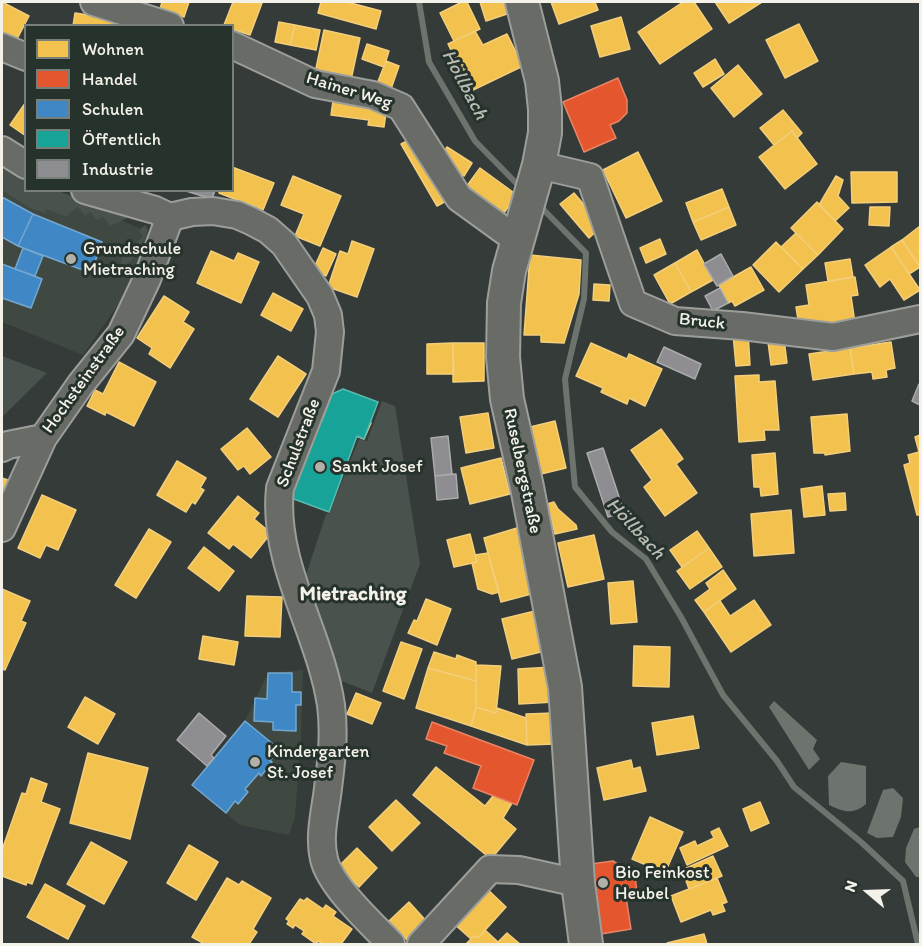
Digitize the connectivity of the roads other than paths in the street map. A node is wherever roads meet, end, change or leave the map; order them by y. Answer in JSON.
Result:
{"nodes":[{"id":1,"x":94,"y":2,"type":"edge"},
{"id":2,"x":522,"y":2,"type":"edge"},
{"id":3,"x":164,"y":24,"type":"edge"},
{"id":4,"x":234,"y":46,"type":"edge"},
{"id":5,"x":2,"y":47,"type":"edge"},
{"id":6,"x":24,"y":56,"type":"edge"},
{"id":7,"x":2,"y":150,"type":"edge"},
{"id":8,"x":24,"y":164,"type":"edge"},
{"id":9,"x":533,"y":186,"type":"junction"},
{"id":10,"x":92,"y":192,"type":"edge"},
{"id":11,"x":170,"y":217,"type":"junction"},
{"id":12,"x":517,"y":240,"type":"junction"},
{"id":13,"x":921,"y":319,"type":"edge"},
{"id":14,"x":43,"y":438,"type":"junction"},
{"id":15,"x":2,"y":448,"type":"edge"},
{"id":16,"x":2,"y":528,"type":"edge"},
{"id":17,"x":578,"y":883,"type":"junction"},
{"id":18,"x":391,"y":945,"type":"edge"},
{"id":19,"x":421,"y":945,"type":"edge"},
{"id":20,"x":586,"y":945,"type":"edge"}],
"edges":[{"from":1,"to":3,"type":"street"},
{"from":2,"to":9,"type":"main road","name":"Ruselbergstraße"},
{"from":4,"to":12,"type":"street","name":"Hainer Weg"},
{"from":5,"to":6,"type":"street"},
{"from":7,"to":8,"type":"street"},
{"from":9,"to":12,"type":"main road","name":"Ruselbergstraße"},
{"from":9,"to":13,"type":"street","name":"Bruck"},
{"from":10,"to":11,"type":"street"},
{"from":11,"to":14,"type":"street","name":"Hochsteinstraße"},
{"from":11,"to":18,"type":"street","name":"Schulstraße"},
{"from":12,"to":17,"type":"main road","name":"Ruselbergstraße"},
{"from":14,"to":15,"type":"street","name":"Hochsteinstraße"},
{"from":14,"to":16,"type":"street"},
{"from":17,"to":19,"type":"street"},
{"from":17,"to":20,"type":"main road","name":"Ruselbergstraße"}]}
